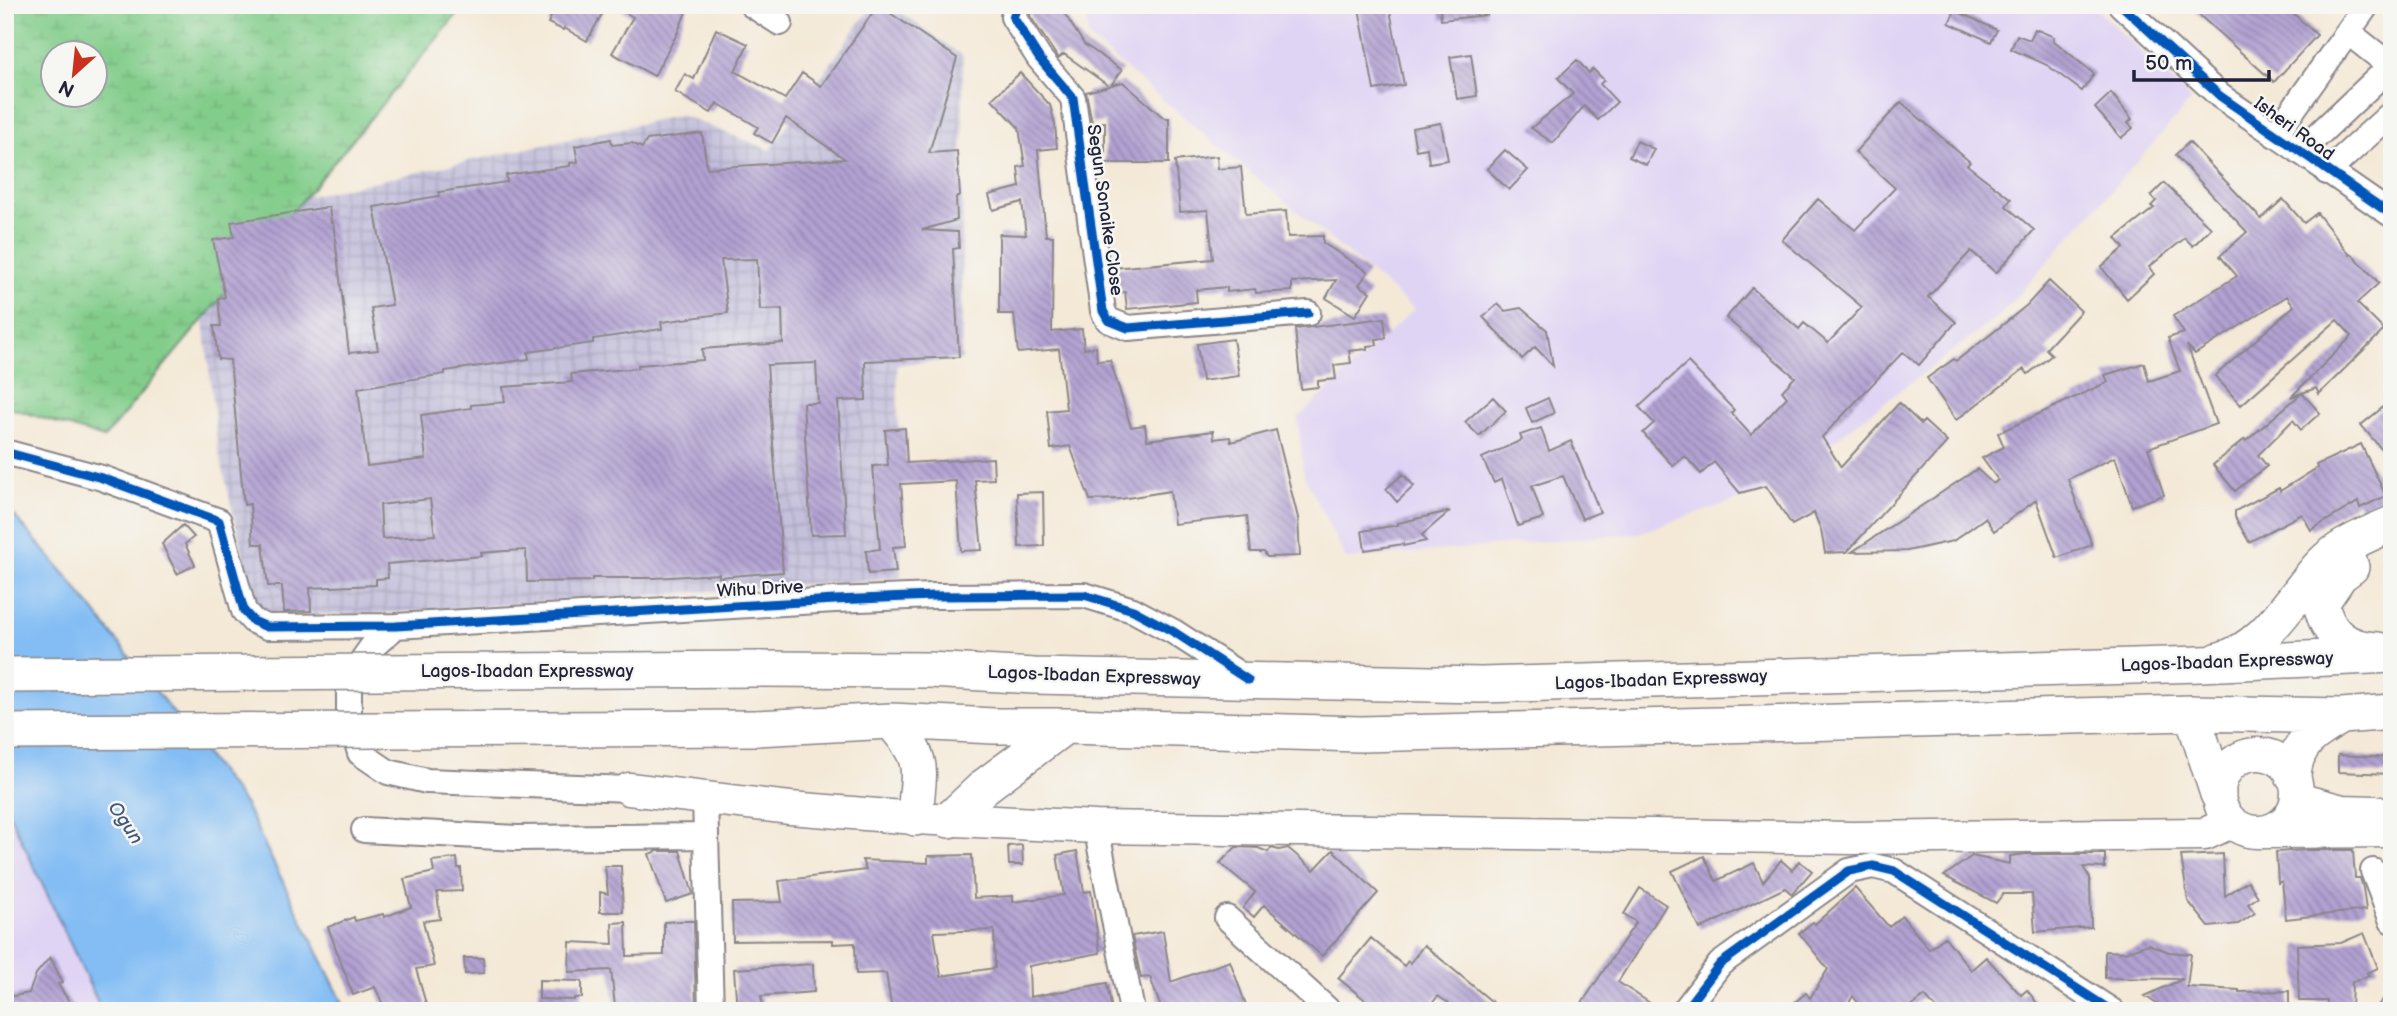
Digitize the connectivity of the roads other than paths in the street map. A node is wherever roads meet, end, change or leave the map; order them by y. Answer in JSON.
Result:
{"nodes":[{"id":1,"x":752,"y":5,"type":"edge"},
{"id":2,"x":1018,"y":5,"type":"edge"},
{"id":3,"x":2121,"y":5,"type":"edge"},
{"id":4,"x":2367,"y":5,"type":"edge"},
{"id":5,"x":780,"y":23,"type":"dead end"},
{"id":6,"x":2348,"y":33,"type":"junction"},
{"id":7,"x":2391,"y":66,"type":"edge"},
{"id":8,"x":2392,"y":113,"type":"edge"},
{"id":9,"x":2275,"y":135,"type":"junction"},
{"id":10,"x":2300,"y":152,"type":"junction"},
{"id":11,"x":2327,"y":172,"type":"junction"},
{"id":12,"x":2392,"y":215,"type":"edge"},
{"id":13,"x":1308,"y":313,"type":"dead end"},
{"id":14,"x":5,"y":452,"type":"edge"},
{"id":15,"x":2392,"y":524,"type":"edge"},
{"id":16,"x":2392,"y":546,"type":"edge"},
{"id":17,"x":396,"y":626,"type":"junction"},
{"id":18,"x":2392,"y":653,"type":"edge"},
{"id":19,"x":2201,"y":664,"type":"junction"},
{"id":20,"x":5,"y":675,"type":"edge"},
{"id":21,"x":1248,"y":680,"type":"junction"},
{"id":22,"x":2392,"y":712,"type":"edge"},
{"id":23,"x":2192,"y":713,"type":"junction"},
{"id":24,"x":2342,"y":716,"type":"junction"},
{"id":25,"x":891,"y":721,"type":"junction"},
{"id":26,"x":1065,"y":726,"type":"junction"},
{"id":27,"x":5,"y":732,"type":"edge"},
{"id":28,"x":2295,"y":787,"type":"junction"},
{"id":29,"x":629,"y":789,"type":"joint"},
{"id":30,"x":705,"y":799,"type":"junction"},
{"id":31,"x":2225,"y":808,"type":"junction"},
{"id":32,"x":2392,"y":813,"type":"edge"},
{"id":33,"x":932,"y":819,"type":"junction"},
{"id":34,"x":1096,"y":827,"type":"junction"},
{"id":35,"x":364,"y":830,"type":"dead end"},
{"id":36,"x":2392,"y":831,"type":"edge"},
{"id":37,"x":2262,"y":832,"type":"junction"},
{"id":38,"x":706,"y":835,"type":"junction"},
{"id":39,"x":2373,"y":871,"type":"dead end"},
{"id":40,"x":1227,"y":918,"type":"dead end"},
{"id":41,"x":2392,"y":921,"type":"edge"},
{"id":42,"x":711,"y":1011,"type":"edge"},
{"id":43,"x":1132,"y":1011,"type":"edge"},
{"id":44,"x":1329,"y":1011,"type":"edge"},
{"id":45,"x":1684,"y":1011,"type":"edge"},
{"id":46,"x":2112,"y":1011,"type":"edge"}],
"edges":[{"from":1,"to":5,"type":"street"},
{"from":2,"to":13,"type":"street","name":"Segun Sonaike Close"},
{"from":3,"to":9,"type":"street","name":"Isheri Road"},
{"from":4,"to":6,"type":"street"},
{"from":6,"to":7,"type":"street"},
{"from":6,"to":9,"type":"street"},
{"from":7,"to":10,"type":"street"},
{"from":8,"to":11,"type":"street"},
{"from":9,"to":10,"type":"street","name":"Isheri Road"},
{"from":10,"to":11,"type":"street","name":"Isheri Road"},
{"from":11,"to":12,"type":"street","name":"Isheri Road"},
{"from":14,"to":17,"type":"street","name":"Wihu Drive"},
{"from":15,"to":19,"type":"highway"},
{"from":16,"to":18,"type":"highway"},
{"from":17,"to":21,"type":"street","name":"Wihu Drive"},
{"from":17,"to":29,"type":"street"},
{"from":18,"to":19,"type":"highway","name":"Lagos-Ibadan Expressway"},
{"from":19,"to":21,"type":"highway","name":"Lagos-Ibadan Expressway"},
{"from":20,"to":21,"type":"highway","name":"Lagos-Ibadan Expressway","bridge":true},
{"from":22,"to":24,"type":"highway"},
{"from":23,"to":24,"type":"highway"},
{"from":23,"to":26,"type":"highway"},
{"from":23,"to":31,"type":"highway"},
{"from":24,"to":28,"type":"highway"},
{"from":25,"to":26,"type":"highway"},
{"from":25,"to":27,"type":"highway","bridge":true},
{"from":25,"to":33,"type":"highway"},
{"from":26,"to":33,"type":"highway"},
{"from":28,"to":31,"type":"main road"},
{"from":28,"to":32,"type":"main road"},
{"from":28,"to":37,"type":"main road"},
{"from":29,"to":30,"type":"main road"},
{"from":30,"to":33,"type":"main road"},
{"from":30,"to":38,"type":"street"},
{"from":31,"to":34,"type":"main road"},
{"from":31,"to":37,"type":"main road"},
{"from":33,"to":34,"type":"main road"},
{"from":34,"to":43,"type":"street"},
{"from":35,"to":38,"type":"street"},
{"from":36,"to":37,"type":"main road"},
{"from":38,"to":42,"type":"street"},
{"from":39,"to":41,"type":"street"},
{"from":40,"to":44,"type":"street"},
{"from":45,"to":46,"type":"street"}]}
